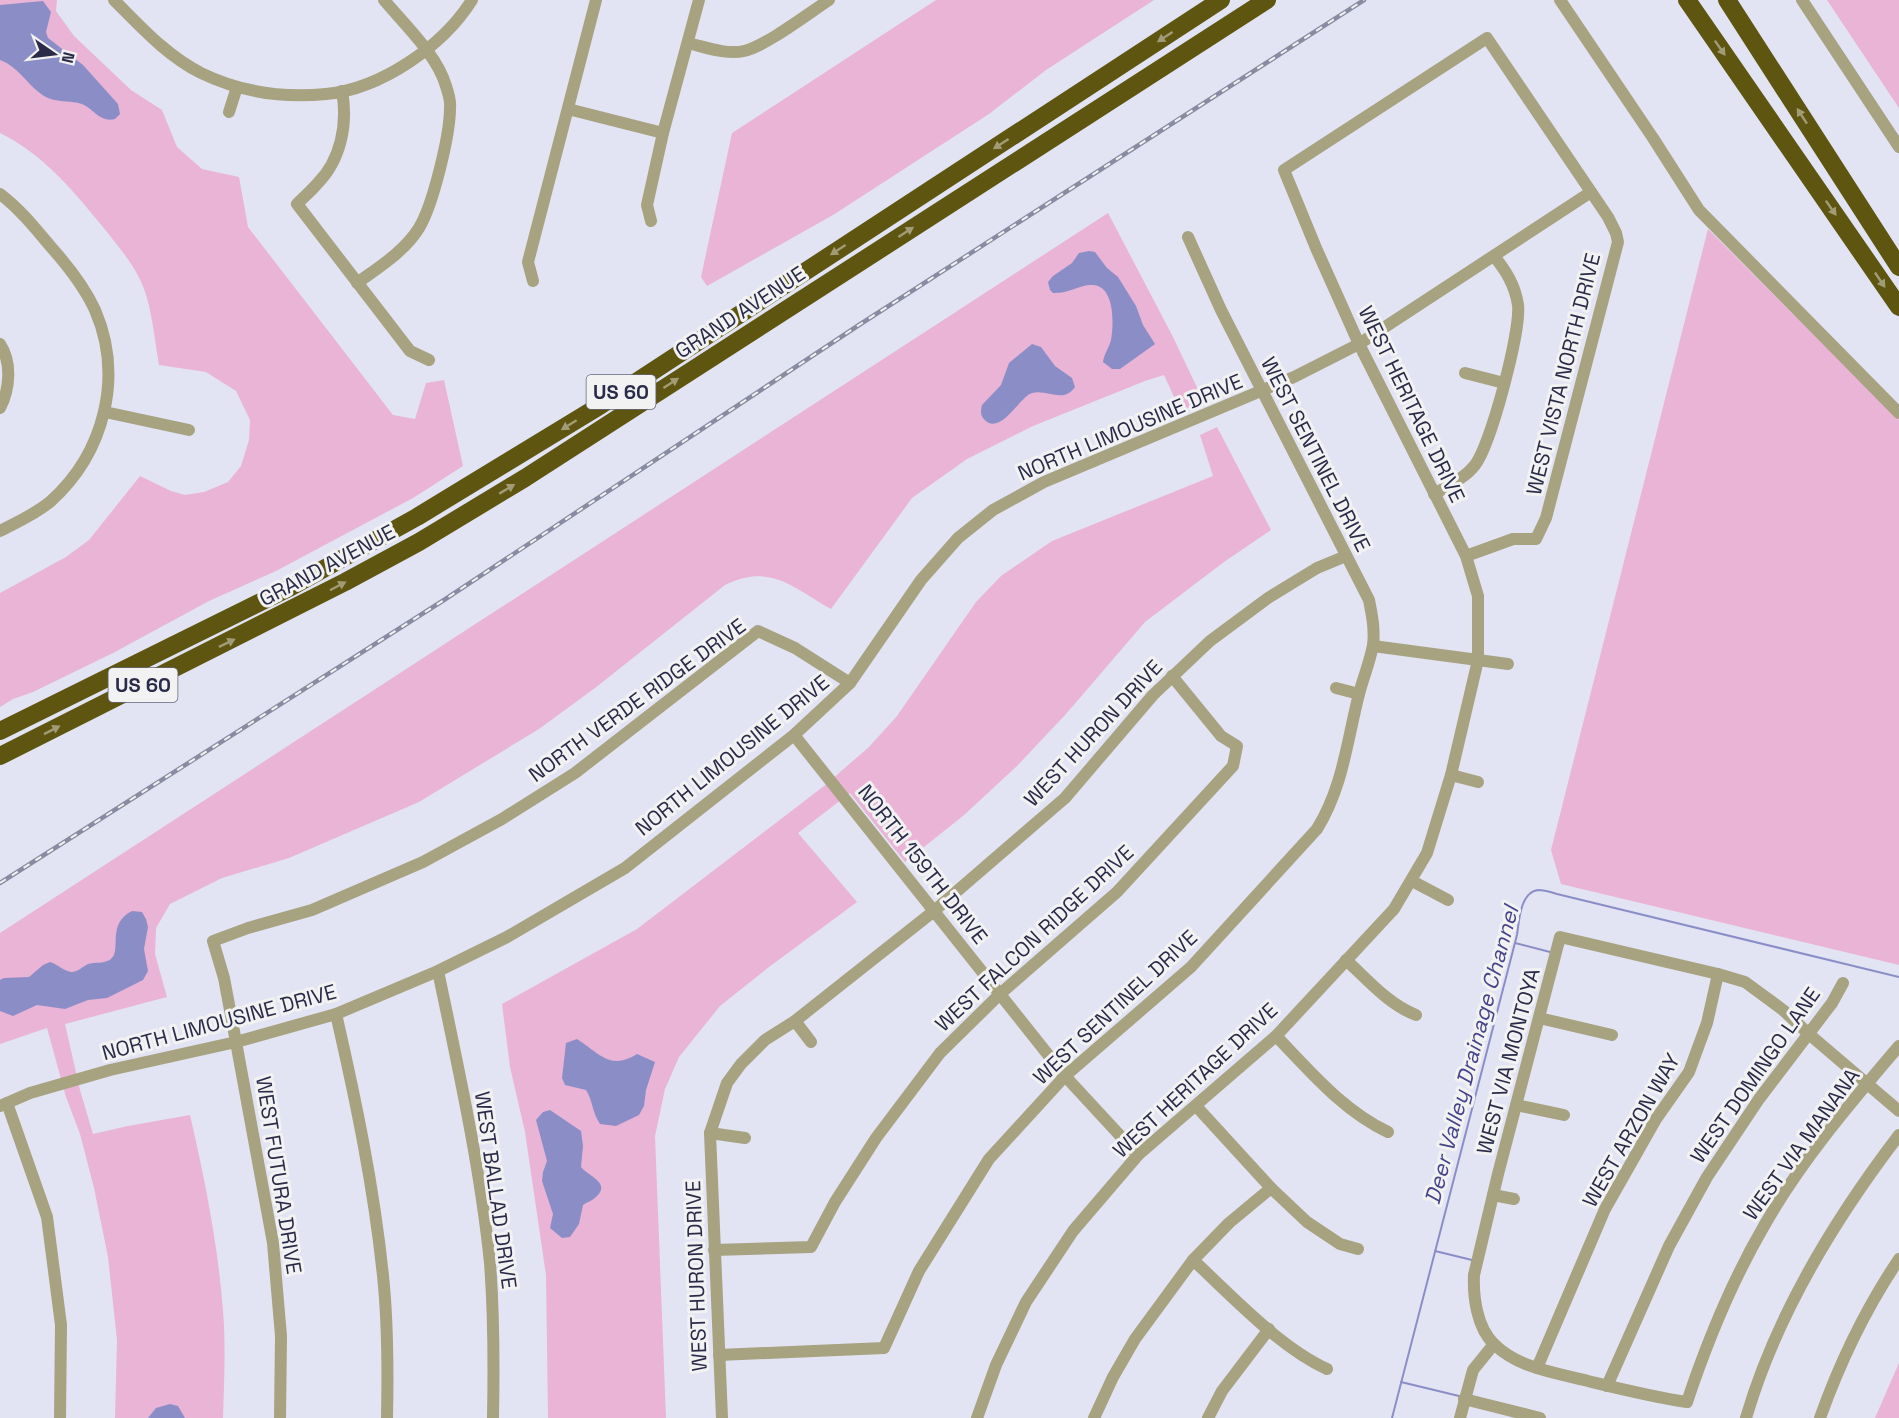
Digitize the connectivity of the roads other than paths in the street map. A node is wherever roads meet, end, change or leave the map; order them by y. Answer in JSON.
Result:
{"nodes":[{"id":1,"x":114,"y":0,"type":"edge"},
{"id":2,"x":384,"y":0,"type":"edge"},
{"id":3,"x":472,"y":0,"type":"edge"},
{"id":4,"x":596,"y":0,"type":"edge"},
{"id":5,"x":699,"y":0,"type":"edge"},
{"id":6,"x":829,"y":0,"type":"edge"},
{"id":7,"x":1221,"y":0,"type":"edge"},
{"id":8,"x":1267,"y":0,"type":"edge"},
{"id":9,"x":1560,"y":0,"type":"edge"},
{"id":10,"x":1687,"y":0,"type":"edge"},
{"id":11,"x":1727,"y":0,"type":"edge"},
{"id":12,"x":1802,"y":0,"type":"edge"},
{"id":13,"x":1487,"y":38,"type":"joint"},
{"id":14,"x":688,"y":43,"type":"junction"},
{"id":15,"x":426,"y":51,"type":"junction"},
{"id":16,"x":237,"y":87,"type":"junction"},
{"id":17,"x":342,"y":91,"type":"junction"},
{"id":18,"x":568,"y":109,"type":"junction"},
{"id":19,"x":229,"y":112,"type":"dead end"},
{"id":20,"x":663,"y":133,"type":"junction"},
{"id":21,"x":1899,"y":147,"type":"edge"},
{"id":22,"x":1591,"y":192,"type":"junction"},
{"id":23,"x":0,"y":194,"type":"edge"},
{"id":24,"x":651,"y":222,"type":"dead end"},
{"id":25,"x":1188,"y":237,"type":"dead end"},
{"id":26,"x":1494,"y":256,"type":"junction"},
{"id":27,"x":1899,"y":267,"type":"edge"},
{"id":28,"x":533,"y":281,"type":"dead end"},
{"id":29,"x":357,"y":283,"type":"junction"},
{"id":30,"x":1899,"y":308,"type":"edge"},
{"id":31,"x":0,"y":344,"type":"edge"},
{"id":32,"x":1359,"y":344,"type":"junction"},
{"id":33,"x":429,"y":360,"type":"dead end"},
{"id":34,"x":1465,"y":373,"type":"dead end"},
{"id":35,"x":1504,"y":383,"type":"junction"},
{"id":36,"x":1262,"y":391,"type":"junction"},
{"id":37,"x":0,"y":408,"type":"edge"},
{"id":38,"x":105,"y":412,"type":"junction"},
{"id":39,"x":1899,"y":413,"type":"edge"},
{"id":40,"x":189,"y":430,"type":"dead end"},
{"id":41,"x":1434,"y":494,"type":"junction"},
{"id":42,"x":0,"y":531,"type":"edge"},
{"id":43,"x":1346,"y":556,"type":"junction"},
{"id":44,"x":1466,"y":556,"type":"junction"},
{"id":45,"x":1372,"y":646,"type":"junction"},
{"id":46,"x":1478,"y":660,"type":"junction"},
{"id":47,"x":1508,"y":664,"type":"dead end"},
{"id":48,"x":1172,"y":676,"type":"junction"},
{"id":49,"x":850,"y":683,"type":"junction"},
{"id":50,"x":1336,"y":688,"type":"dead end"},
{"id":51,"x":1359,"y":694,"type":"junction"},
{"id":52,"x":0,"y":731,"type":"edge"},
{"id":53,"x":794,"y":735,"type":"junction"},
{"id":54,"x":0,"y":756,"type":"edge"},
{"id":55,"x":1451,"y":775,"type":"junction"},
{"id":56,"x":1478,"y":782,"type":"dead end"},
{"id":57,"x":1412,"y":881,"type":"junction"},
{"id":58,"x":1448,"y":900,"type":"dead end"},
{"id":59,"x":934,"y":911,"type":"junction"},
{"id":60,"x":213,"y":941,"type":"joint"},
{"id":61,"x":1346,"y":960,"type":"junction"},
{"id":62,"x":438,"y":971,"type":"junction"},
{"id":63,"x":1718,"y":974,"type":"junction"},
{"id":64,"x":1843,"y":983,"type":"dead end"},
{"id":65,"x":1000,"y":994,"type":"junction"},
{"id":66,"x":336,"y":1014,"type":"junction"},
{"id":67,"x":1416,"y":1015,"type":"dead end"},
{"id":68,"x":1539,"y":1018,"type":"junction"},
{"id":69,"x":795,"y":1021,"type":"junction"},
{"id":70,"x":1612,"y":1035,"type":"dead end"},
{"id":71,"x":1810,"y":1035,"type":"junction"},
{"id":72,"x":1276,"y":1036,"type":"junction"},
{"id":73,"x":237,"y":1042,"type":"junction"},
{"id":74,"x":811,"y":1042,"type":"dead end"},
{"id":75,"x":1899,"y":1046,"type":"edge"},
{"id":76,"x":1065,"y":1076,"type":"junction"},
{"id":77,"x":1867,"y":1083,"type":"junction"},
{"id":78,"x":3,"y":1105,"type":"edge"},
{"id":79,"x":1516,"y":1105,"type":"junction"},
{"id":80,"x":1196,"y":1106,"type":"junction"},
{"id":81,"x":1899,"y":1111,"type":"edge"},
{"id":82,"x":1564,"y":1115,"type":"dead end"},
{"id":83,"x":1388,"y":1132,"type":"dead end"},
{"id":84,"x":710,"y":1133,"type":"junction"},
{"id":85,"x":1899,"y":1135,"type":"edge"},
{"id":86,"x":745,"y":1138,"type":"dead end"},
{"id":87,"x":1138,"y":1155,"type":"junction"},
{"id":88,"x":1271,"y":1188,"type":"junction"},
{"id":89,"x":1493,"y":1195,"type":"junction"},
{"id":90,"x":1514,"y":1199,"type":"dead end"},
{"id":91,"x":1358,"y":1249,"type":"dead end"},
{"id":92,"x":714,"y":1250,"type":"junction"},
{"id":93,"x":1899,"y":1259,"type":"edge"},
{"id":94,"x":1193,"y":1260,"type":"junction"},
{"id":95,"x":1269,"y":1329,"type":"junction"},
{"id":96,"x":1494,"y":1344,"type":"junction"},
{"id":97,"x":719,"y":1355,"type":"junction"},
{"id":98,"x":1538,"y":1368,"type":"junction"},
{"id":99,"x":1327,"y":1369,"type":"dead end"},
{"id":100,"x":1607,"y":1386,"type":"junction"},
{"id":101,"x":1464,"y":1399,"type":"junction"},
{"id":102,"x":60,"y":1418,"type":"edge"},
{"id":103,"x":280,"y":1418,"type":"edge"},
{"id":104,"x":387,"y":1418,"type":"edge"},
{"id":105,"x":493,"y":1418,"type":"edge"},
{"id":106,"x":722,"y":1418,"type":"edge"},
{"id":107,"x":977,"y":1418,"type":"edge"},
{"id":108,"x":1094,"y":1418,"type":"edge"},
{"id":109,"x":1208,"y":1418,"type":"edge"},
{"id":110,"x":1461,"y":1418,"type":"edge"},
{"id":111,"x":1540,"y":1418,"type":"edge"},
{"id":112,"x":1746,"y":1418,"type":"edge"},
{"id":113,"x":1820,"y":1418,"type":"edge"}],
"edges":[{"from":1,"to":16,"type":"street"},
{"from":2,"to":15,"type":"street"},
{"from":3,"to":15,"type":"street"},
{"from":4,"to":18,"type":"street"},
{"from":5,"to":14,"type":"street"},
{"from":6,"to":14,"type":"street"},
{"from":7,"to":52,"type":"highway","name":"GRAND AVENUE","number":"US 60","one_way":true},
{"from":54,"to":8,"type":"highway","name":"GRAND AVENUE","number":"US 60","one_way":true},
{"from":9,"to":39,"type":"street"},
{"from":10,"to":30,"type":"highway","one_way":true},
{"from":27,"to":11,"type":"highway","one_way":true},
{"from":12,"to":21,"type":"street"},
{"from":13,"to":22,"type":"street","name":"WEST VISTA NORTH DRIVE"},
{"from":13,"to":32,"type":"street","name":"WEST HERITAGE DRIVE"},
{"from":14,"to":20,"type":"street"},
{"from":15,"to":17,"type":"street"},
{"from":15,"to":29,"type":"street"},
{"from":16,"to":17,"type":"street"},
{"from":16,"to":19,"type":"street"},
{"from":17,"to":29,"type":"street"},
{"from":18,"to":20,"type":"street"},
{"from":18,"to":28,"type":"street"},
{"from":20,"to":24,"type":"street"},
{"from":22,"to":26,"type":"street","name":"NORTH LIMOUSINE DRIVE"},
{"from":22,"to":44,"type":"street","name":"WEST VISTA NORTH DRIVE"},
{"from":23,"to":38,"type":"street"},
{"from":25,"to":36,"type":"street","name":"WEST SENTINEL DRIVE"},
{"from":26,"to":32,"type":"street","name":"NORTH LIMOUSINE DRIVE"},
{"from":26,"to":35,"type":"street"},
{"from":29,"to":33,"type":"street"},
{"from":31,"to":37,"type":"street"},
{"from":32,"to":36,"type":"street","name":"NORTH LIMOUSINE DRIVE"},
{"from":32,"to":41,"type":"street","name":"WEST HERITAGE DRIVE"},
{"from":34,"to":35,"type":"street"},
{"from":35,"to":41,"type":"street"},
{"from":36,"to":43,"type":"street","name":"WEST SENTINEL DRIVE"},
{"from":36,"to":49,"type":"street","name":"NORTH LIMOUSINE DRIVE"},
{"from":38,"to":40,"type":"street"},
{"from":38,"to":42,"type":"street"},
{"from":41,"to":44,"type":"street","name":"WEST HERITAGE DRIVE"},
{"from":43,"to":45,"type":"street","name":"WEST SENTINEL DRIVE"},
{"from":43,"to":48,"type":"street","name":"WEST HURON DRIVE"},
{"from":44,"to":46,"type":"street","name":"WEST HERITAGE DRIVE"},
{"from":45,"to":46,"type":"street"},
{"from":45,"to":51,"type":"street","name":"WEST SENTINEL DRIVE"},
{"from":46,"to":47,"type":"street"},
{"from":46,"to":55,"type":"street","name":"WEST HERITAGE DRIVE"},
{"from":48,"to":59,"type":"street","name":"WEST HURON DRIVE"},
{"from":48,"to":65,"type":"street","name":"WEST FALCON RIDGE DRIVE"},
{"from":49,"to":53,"type":"street","name":"NORTH LIMOUSINE DRIVE"},
{"from":49,"to":60,"type":"street","name":"NORTH VERDE RIDGE DRIVE"},
{"from":50,"to":51,"type":"street"},
{"from":51,"to":76,"type":"street","name":"WEST SENTINEL DRIVE"},
{"from":53,"to":59,"type":"street","name":"NORTH 159TH DRIVE"},
{"from":53,"to":62,"type":"street","name":"NORTH LIMOUSINE DRIVE"},
{"from":55,"to":56,"type":"street"},
{"from":55,"to":57,"type":"street","name":"WEST HERITAGE DRIVE"},
{"from":57,"to":58,"type":"street"},
{"from":57,"to":61,"type":"street","name":"WEST HERITAGE DRIVE"},
{"from":59,"to":65,"type":"street","name":"NORTH 159TH DRIVE"},
{"from":59,"to":69,"type":"street","name":"WEST HURON DRIVE"},
{"from":60,"to":73,"type":"street","name":"WEST FUTURA DRIVE"},
{"from":61,"to":67,"type":"street"},
{"from":61,"to":72,"type":"street","name":"WEST HERITAGE DRIVE"},
{"from":62,"to":66,"type":"street","name":"NORTH LIMOUSINE DRIVE"},
{"from":62,"to":105,"type":"street","name":"WEST BALLAD DRIVE"},
{"from":63,"to":68,"type":"street","name":"WEST VIA MONTOYA"},
{"from":63,"to":71,"type":"street"},
{"from":63,"to":98,"type":"street","name":"WEST ARZON WAY"},
{"from":64,"to":71,"type":"street","name":"WEST DOMINGO LANE"},
{"from":65,"to":76,"type":"street","name":"NORTH 159TH DRIVE"},
{"from":65,"to":92,"type":"street","name":"WEST FALCON RIDGE DRIVE"},
{"from":66,"to":73,"type":"street","name":"NORTH LIMOUSINE DRIVE"},
{"from":66,"to":104,"type":"street"},
{"from":68,"to":70,"type":"street"},
{"from":68,"to":79,"type":"street","name":"WEST VIA MONTOYA"},
{"from":69,"to":74,"type":"street"},
{"from":69,"to":84,"type":"street","name":"WEST HURON DRIVE"},
{"from":71,"to":77,"type":"street"},
{"from":71,"to":100,"type":"street","name":"WEST DOMINGO LANE"},
{"from":72,"to":80,"type":"street","name":"WEST HERITAGE DRIVE"},
{"from":72,"to":83,"type":"street"},
{"from":73,"to":78,"type":"street","name":"NORTH LIMOUSINE DRIVE"},
{"from":73,"to":103,"type":"street","name":"WEST FUTURA DRIVE"},
{"from":75,"to":77,"type":"street","name":"WEST VIA MANANA"},
{"from":76,"to":87,"type":"street","name":"NORTH 159TH DRIVE"},
{"from":76,"to":97,"type":"street","name":"WEST SENTINEL DRIVE"},
{"from":77,"to":81,"type":"street"},
{"from":77,"to":100,"type":"street","name":"WEST VIA MANANA"},
{"from":78,"to":102,"type":"street"},
{"from":79,"to":82,"type":"street"},
{"from":79,"to":89,"type":"street","name":"WEST VIA MONTOYA"},
{"from":80,"to":87,"type":"street","name":"WEST HERITAGE DRIVE"},
{"from":80,"to":88,"type":"street"},
{"from":84,"to":86,"type":"street"},
{"from":84,"to":92,"type":"street","name":"WEST HURON DRIVE"},
{"from":85,"to":112,"type":"street"},
{"from":87,"to":107,"type":"street","name":"WEST HERITAGE DRIVE"},
{"from":88,"to":91,"type":"street"},
{"from":88,"to":94,"type":"street"},
{"from":89,"to":90,"type":"street"},
{"from":89,"to":96,"type":"street","name":"WEST VIA MONTOYA"},
{"from":92,"to":97,"type":"street","name":"WEST HURON DRIVE"},
{"from":93,"to":113,"type":"street"},
{"from":94,"to":95,"type":"street"},
{"from":94,"to":108,"type":"street"},
{"from":95,"to":99,"type":"street"},
{"from":95,"to":109,"type":"street"},
{"from":96,"to":98,"type":"street"},
{"from":96,"to":101,"type":"street"},
{"from":97,"to":106,"type":"street","name":"WEST HURON DRIVE"},
{"from":98,"to":100,"type":"street"},
{"from":101,"to":110,"type":"street"},
{"from":101,"to":111,"type":"street"}]}
